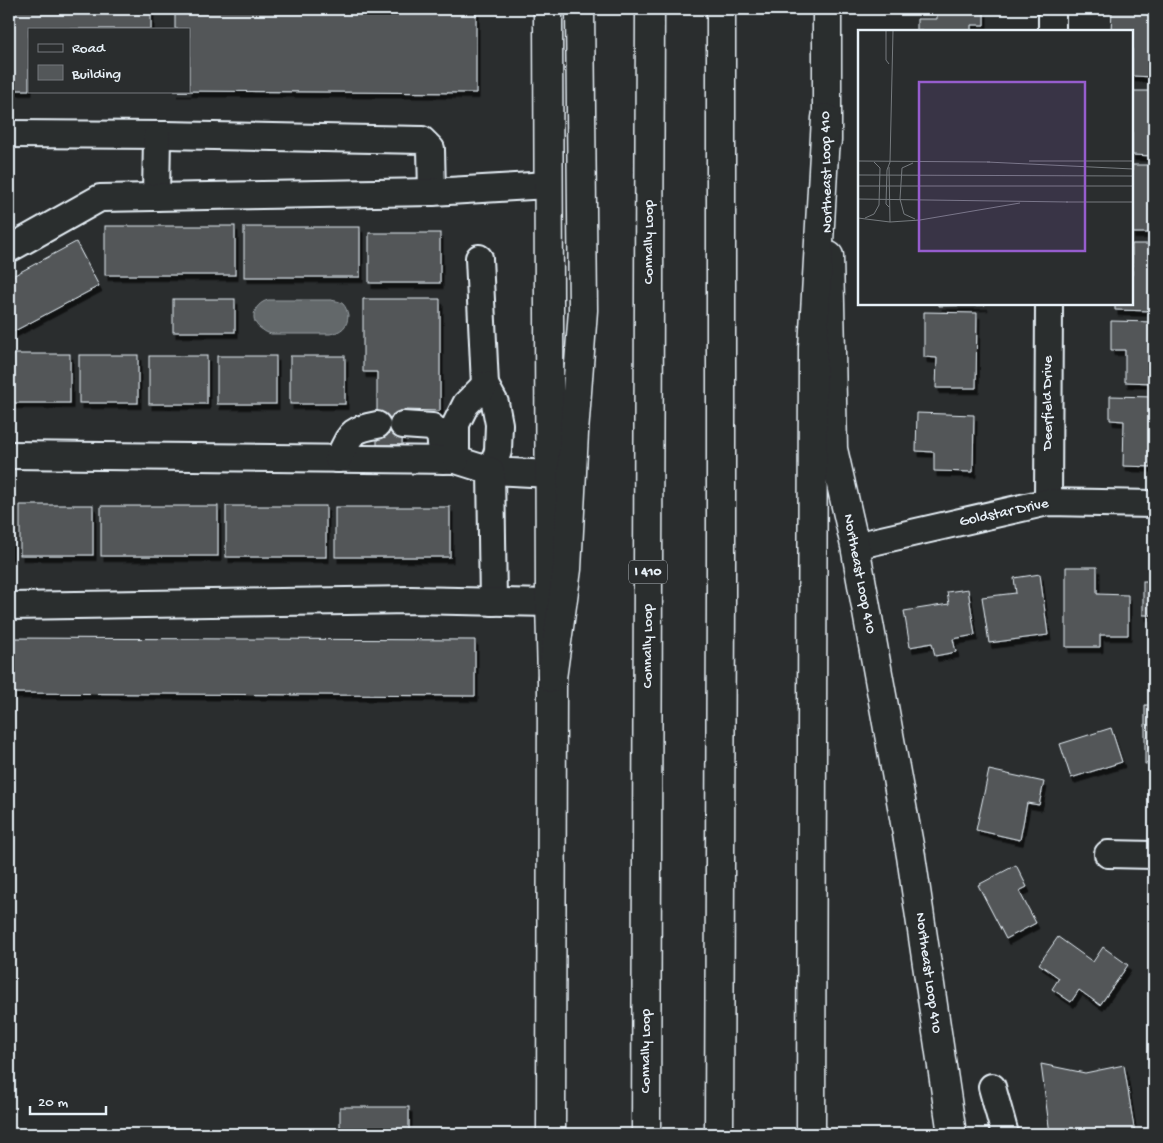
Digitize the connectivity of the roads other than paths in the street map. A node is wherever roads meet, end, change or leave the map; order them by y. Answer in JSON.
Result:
{"nodes":[{"id":1,"x":548,"y":9,"type":"edge"},
{"id":2,"x":580,"y":9,"type":"edge"},
{"id":3,"x":650,"y":9,"type":"edge"},
{"id":4,"x":721,"y":9,"type":"edge"},
{"id":5,"x":827,"y":9,"type":"edge"},
{"id":6,"x":1052,"y":9,"type":"edge"},
{"id":7,"x":1052,"y":30,"type":"edge"},
{"id":8,"x":826,"y":118,"type":"junction"},
{"id":9,"x":9,"y":134,"type":"edge"},
{"id":10,"x":157,"y":135,"type":"junction"},
{"id":11,"x":548,"y":185,"type":"junction"},
{"id":12,"x":432,"y":192,"type":"junction"},
{"id":13,"x":156,"y":197,"type":"junction"},
{"id":14,"x":9,"y":249,"type":"edge"},
{"id":15,"x":478,"y":258,"type":"dead end"},
{"id":16,"x":1049,"y":305,"type":"edge"},
{"id":17,"x":485,"y":385,"type":"junction"},
{"id":18,"x":377,"y":425,"type":"dead end"},
{"id":19,"x":403,"y":425,"type":"dead end"},
{"id":20,"x":9,"y":455,"type":"edge"},
{"id":21,"x":338,"y":459,"type":"junction"},
{"id":22,"x":450,"y":460,"type":"junction"},
{"id":23,"x":491,"y":471,"type":"junction"},
{"id":24,"x":550,"y":474,"type":"junction"},
{"id":25,"x":1048,"y":502,"type":"junction"},
{"id":26,"x":1154,"y":504,"type":"edge"},
{"id":27,"x":856,"y":546,"type":"junction"},
{"id":28,"x":493,"y":602,"type":"junction"},
{"id":29,"x":550,"y":603,"type":"junction"},
{"id":30,"x":9,"y":606,"type":"edge"},
{"id":31,"x":552,"y":678,"type":"junction"},
{"id":32,"x":1108,"y":854,"type":"dead end"},
{"id":33,"x":1154,"y":855,"type":"edge"},
{"id":34,"x":992,"y":1087,"type":"dead end"},
{"id":35,"x":551,"y":1134,"type":"edge"},
{"id":36,"x":646,"y":1134,"type":"edge"},
{"id":37,"x":718,"y":1134,"type":"edge"},
{"id":38,"x":811,"y":1134,"type":"edge"},
{"id":39,"x":952,"y":1134,"type":"edge"},
{"id":40,"x":1005,"y":1134,"type":"edge"}],
"edges":[{"from":1,"to":11,"type":"main road"},
{"from":2,"to":31,"type":"main road"},
{"from":3,"to":36,"type":"main road","name":"Connally Loop","number":"I 410"},
{"from":4,"to":37,"type":"main road"},
{"from":5,"to":8,"type":"main road","name":"Northeast Loop 410"},
{"from":6,"to":7,"type":"street"},
{"from":8,"to":27,"type":"main road","name":"Northeast Loop 410"},
{"from":8,"to":38,"type":"main road"},
{"from":9,"to":10,"type":"street"},
{"from":10,"to":12,"type":"street"},
{"from":10,"to":13,"type":"street"},
{"from":11,"to":12,"type":"street"},
{"from":11,"to":24,"type":"main road"},
{"from":12,"to":13,"type":"street"},
{"from":13,"to":14,"type":"street"},
{"from":15,"to":17,"type":"street"},
{"from":16,"to":25,"type":"street","name":"Deerfield Drive"},
{"from":17,"to":22,"type":"street"},
{"from":17,"to":23,"type":"street"},
{"from":18,"to":21,"type":"street"},
{"from":19,"to":22,"type":"street"},
{"from":20,"to":21,"type":"street"},
{"from":21,"to":22,"type":"street"},
{"from":22,"to":23,"type":"street"},
{"from":23,"to":24,"type":"street"},
{"from":23,"to":28,"type":"street"},
{"from":24,"to":29,"type":"main road"},
{"from":25,"to":26,"type":"street","name":"Goldstar Drive"},
{"from":25,"to":27,"type":"street","name":"Goldstar Drive"},
{"from":27,"to":39,"type":"main road","name":"Northeast Loop 410"},
{"from":28,"to":29,"type":"street"},
{"from":28,"to":30,"type":"street"},
{"from":29,"to":31,"type":"main road"},
{"from":31,"to":35,"type":"main road"},
{"from":32,"to":33,"type":"street"},
{"from":34,"to":40,"type":"street"}]}
